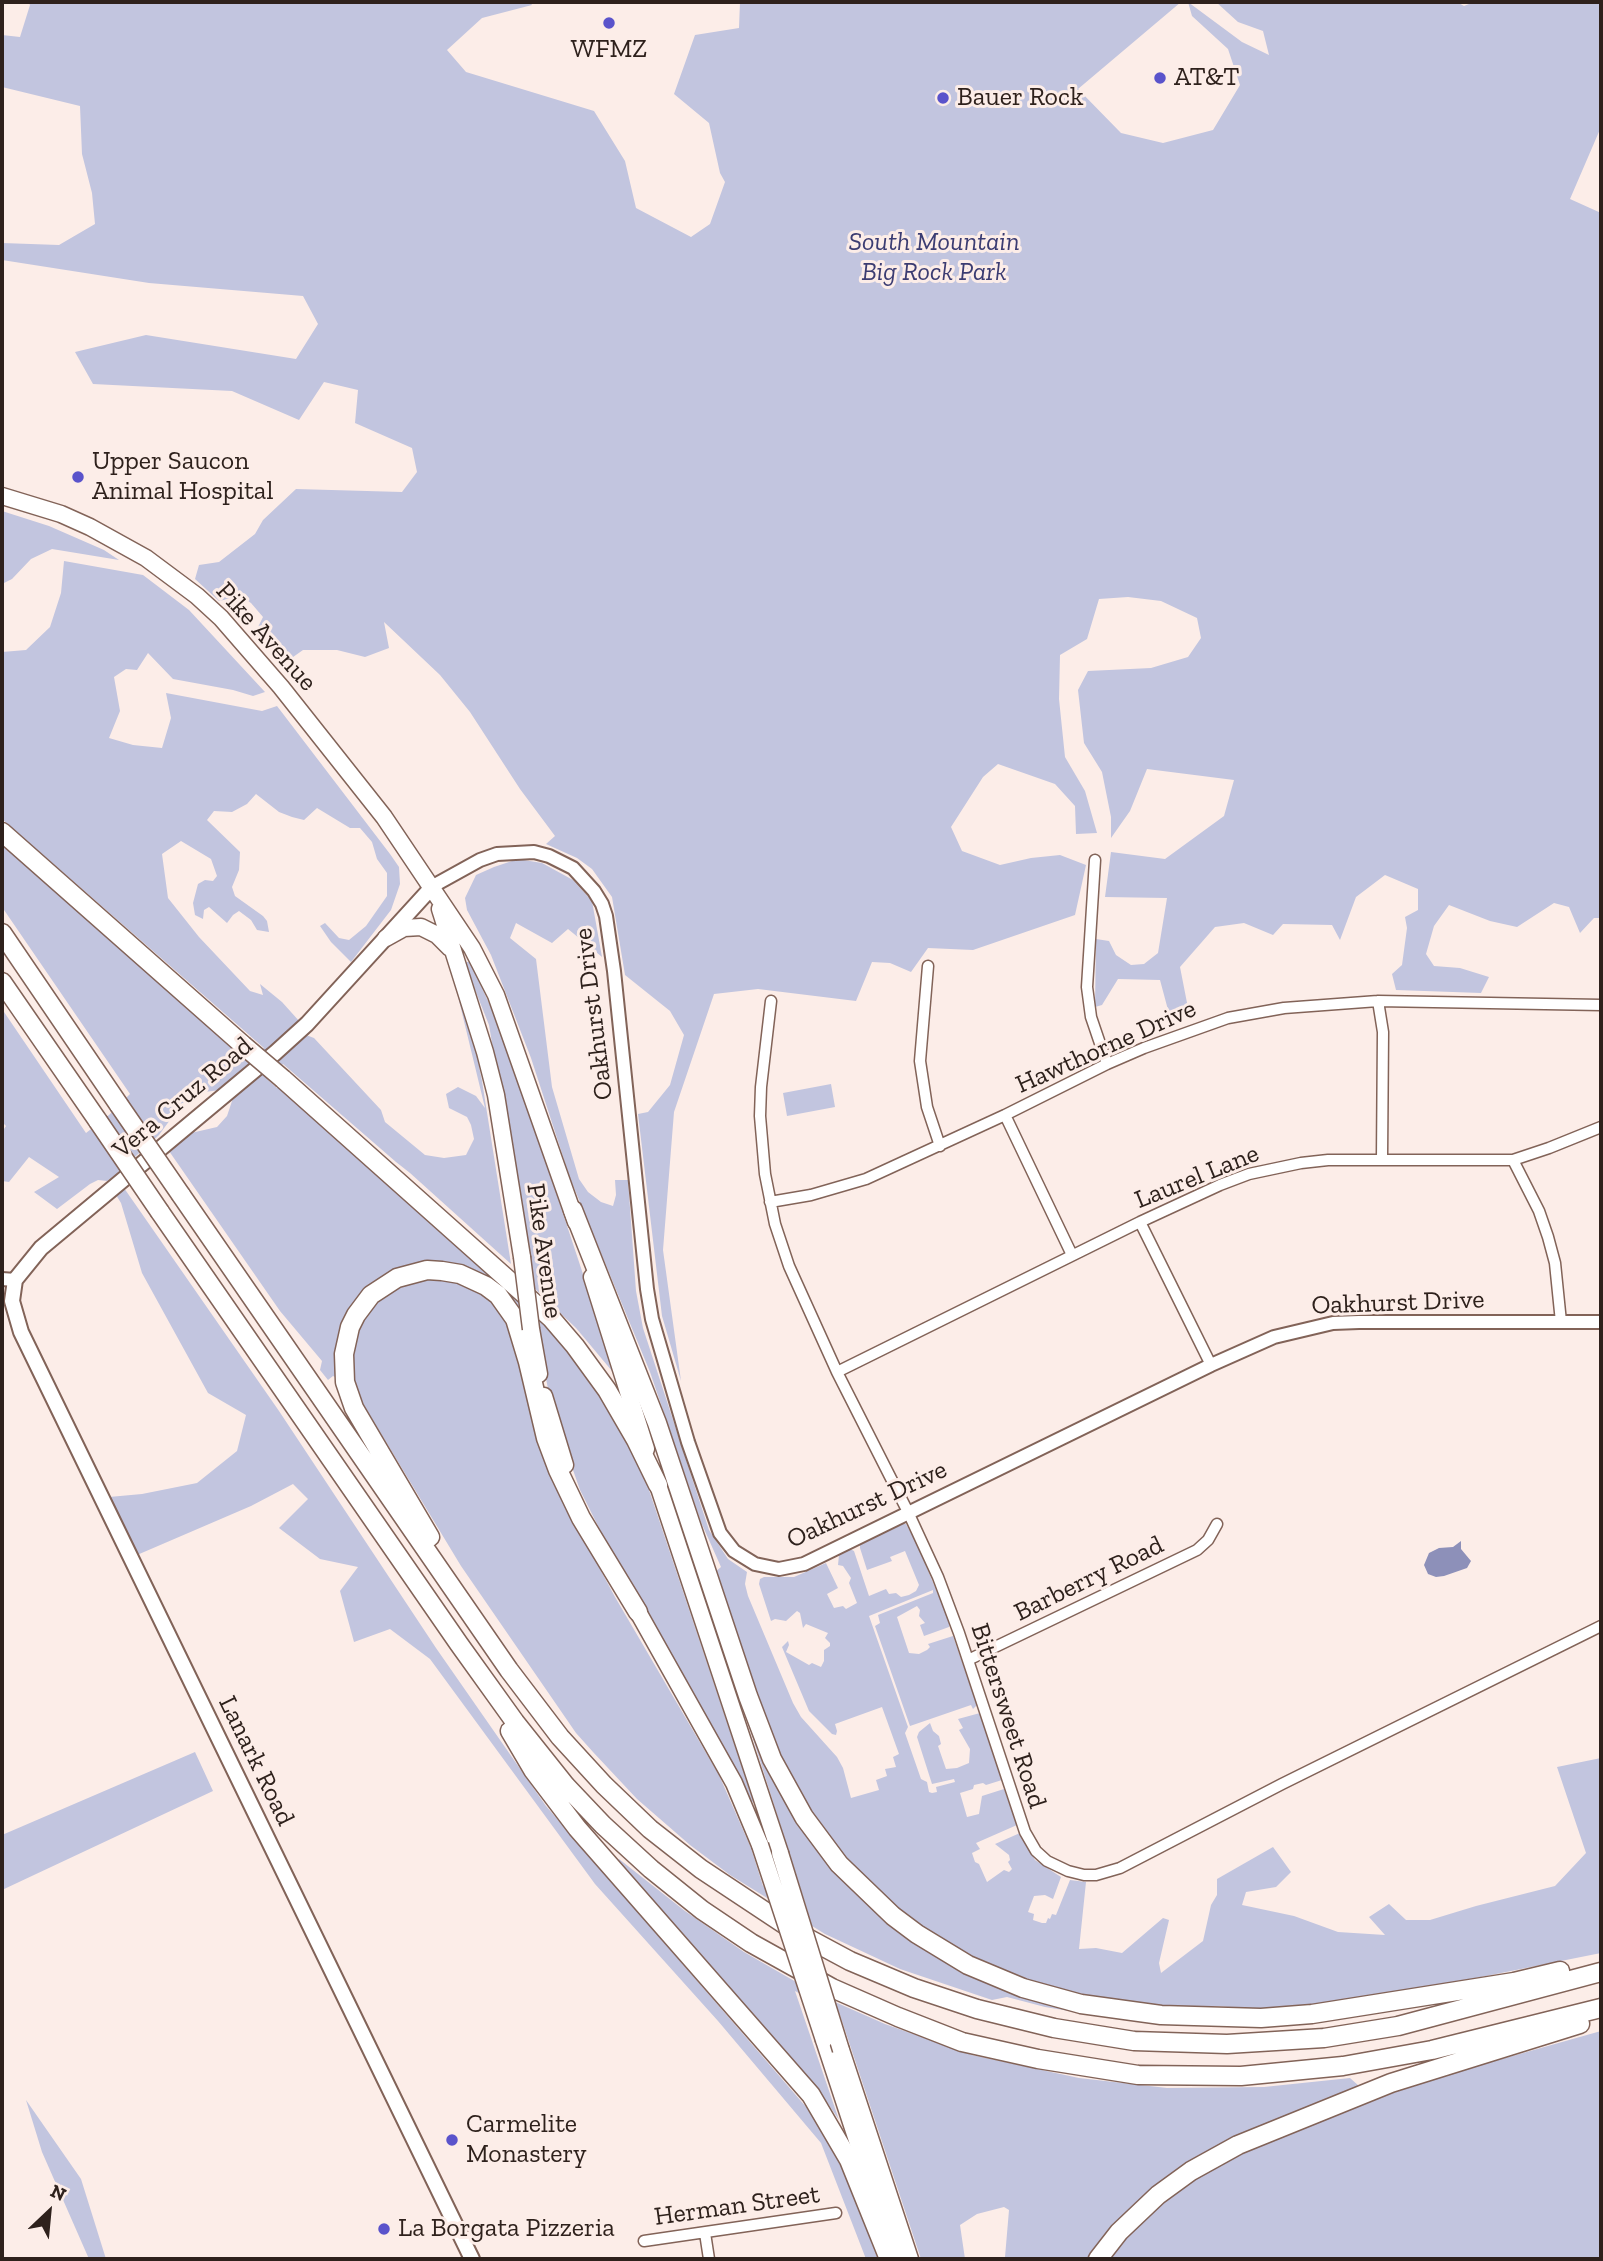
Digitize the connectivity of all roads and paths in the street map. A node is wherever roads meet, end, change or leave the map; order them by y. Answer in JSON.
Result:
{"nodes":[{"id":1,"x":2,"y":496,"type":"edge"},
{"id":2,"x":2,"y":832,"type":"edge"},
{"id":3,"x":1095,"y":860,"type":"dead end"},
{"id":4,"x":433,"y":887,"type":"junction"},
{"id":5,"x":2,"y":933,"type":"edge"},
{"id":6,"x":386,"y":938,"type":"junction"},
{"id":7,"x":455,"y":955,"type":"junction"},
{"id":8,"x":928,"y":965,"type":"dead end"},
{"id":9,"x":2,"y":982,"type":"edge"},
{"id":10,"x":771,"y":1001,"type":"dead end"},
{"id":11,"x":1378,"y":1001,"type":"junction"},
{"id":12,"x":1601,"y":1005,"type":"edge"},
{"id":13,"x":1107,"y":1064,"type":"junction"},
{"id":14,"x":1005,"y":1115,"type":"junction"},
{"id":15,"x":1601,"y":1127,"type":"edge"},
{"id":16,"x":940,"y":1146,"type":"junction"},
{"id":17,"x":1382,"y":1158,"type":"junction"},
{"id":18,"x":1513,"y":1160,"type":"junction"},
{"id":19,"x":769,"y":1202,"type":"junction"},
{"id":20,"x":573,"y":1210,"type":"junction"},
{"id":21,"x":1140,"y":1222,"type":"junction"},
{"id":22,"x":1072,"y":1255,"type":"junction"},
{"id":23,"x":8,"y":1280,"type":"edge"},
{"id":24,"x":1561,"y":1322,"type":"junction"},
{"id":25,"x":1601,"y":1322,"type":"edge"},
{"id":26,"x":1211,"y":1365,"type":"junction"},
{"id":27,"x":837,"y":1372,"type":"junction"},
{"id":28,"x":658,"y":1485,"type":"junction"},
{"id":29,"x":908,"y":1512,"type":"junction"},
{"id":30,"x":1217,"y":1524,"type":"dead end"},
{"id":31,"x":638,"y":1612,"type":"junction"},
{"id":32,"x":1601,"y":1626,"type":"edge"},
{"id":33,"x":459,"y":1644,"type":"junction"},
{"id":34,"x":968,"y":1660,"type":"junction"},
{"id":35,"x":509,"y":1670,"type":"junction"},
{"id":36,"x":1601,"y":1962,"type":"edge"},
{"id":37,"x":1601,"y":1972,"type":"edge"},
{"id":38,"x":1601,"y":2008,"type":"edge"},
{"id":39,"x":1601,"y":2017,"type":"edge"},
{"id":40,"x":836,"y":2213,"type":"dead end"},
{"id":41,"x":705,"y":2233,"type":"junction"},
{"id":42,"x":644,"y":2241,"type":"dead end"},
{"id":43,"x":472,"y":2259,"type":"edge"},
{"id":44,"x":709,"y":2259,"type":"edge"},
{"id":45,"x":889,"y":2259,"type":"edge"},
{"id":46,"x":896,"y":2259,"type":"edge"},
{"id":47,"x":910,"y":2259,"type":"edge"},
{"id":48,"x":1098,"y":2259,"type":"edge"}],
"edges":[{"from":1,"to":4,"type":"main road","name":"Pike Avenue"},
{"from":2,"to":28,"type":"highway","bridge":true},
{"from":3,"to":13,"type":"street"},
{"from":4,"to":6,"type":"main road"},
{"from":4,"to":7,"type":"main road","name":"Pike Avenue"},
{"from":4,"to":20,"type":"main road","name":"Pike Avenue"},
{"from":4,"to":29,"type":"street","name":"Oakhurst Drive"},
{"from":5,"to":35,"type":"highway","bridge":true},
{"from":6,"to":7,"type":"main road"},
{"from":6,"to":23,"type":"main road","name":"Vera Cruz Road"},
{"from":7,"to":31,"type":"main road","name":"Pike Avenue","bridge":true},
{"from":8,"to":16,"type":"street"},
{"from":9,"to":33,"type":"highway","bridge":true},
{"from":10,"to":19,"type":"street","name":"Bittersweet Road"},
{"from":11,"to":12,"type":"street","name":"Hawthorne Drive"},
{"from":11,"to":13,"type":"street","name":"Hawthorne Drive"},
{"from":11,"to":17,"type":"street"},
{"from":13,"to":14,"type":"street","name":"Hawthorne Drive"},
{"from":14,"to":16,"type":"street","name":"Hawthorne Drive"},
{"from":14,"to":22,"type":"street"},
{"from":15,"to":18,"type":"street","name":"Laurel Lane"},
{"from":16,"to":19,"type":"street","name":"Hawthorne Drive"},
{"from":17,"to":18,"type":"street","name":"Laurel Lane"},
{"from":17,"to":21,"type":"street","name":"Laurel Lane"},
{"from":18,"to":24,"type":"street"},
{"from":19,"to":27,"type":"street","name":"Bittersweet Road"},
{"from":20,"to":28,"type":"main road","name":"Pike Avenue"},
{"from":20,"to":36,"type":"highway"},
{"from":21,"to":22,"type":"street","name":"Laurel Lane"},
{"from":21,"to":26,"type":"street"},
{"from":22,"to":27,"type":"street","name":"Laurel Lane"},
{"from":23,"to":43,"type":"main road","name":"Lanark Road"},
{"from":24,"to":25,"type":"street","name":"Oakhurst Drive"},
{"from":24,"to":26,"type":"street","name":"Oakhurst Drive"},
{"from":26,"to":29,"type":"street","name":"Oakhurst Drive"},
{"from":27,"to":29,"type":"street","name":"Bittersweet Road"},
{"from":28,"to":47,"type":"main road","name":"Pike Avenue","bridge":true},
{"from":29,"to":34,"type":"street","name":"Bittersweet Road"},
{"from":30,"to":34,"type":"street","name":"Barberry Road"},
{"from":31,"to":35,"type":"highway"},
{"from":31,"to":46,"type":"main road","name":"Pike Avenue","bridge":true},
{"from":32,"to":34,"type":"street","name":"Bittersweet Road"},
{"from":33,"to":38,"type":"highway"},
{"from":33,"to":45,"type":"highway"},
{"from":35,"to":37,"type":"highway"},
{"from":39,"to":48,"type":"highway"},
{"from":40,"to":41,"type":"street","name":"Herman Street"},
{"from":41,"to":42,"type":"street","name":"Herman Street"},
{"from":41,"to":44,"type":"street"}]}
